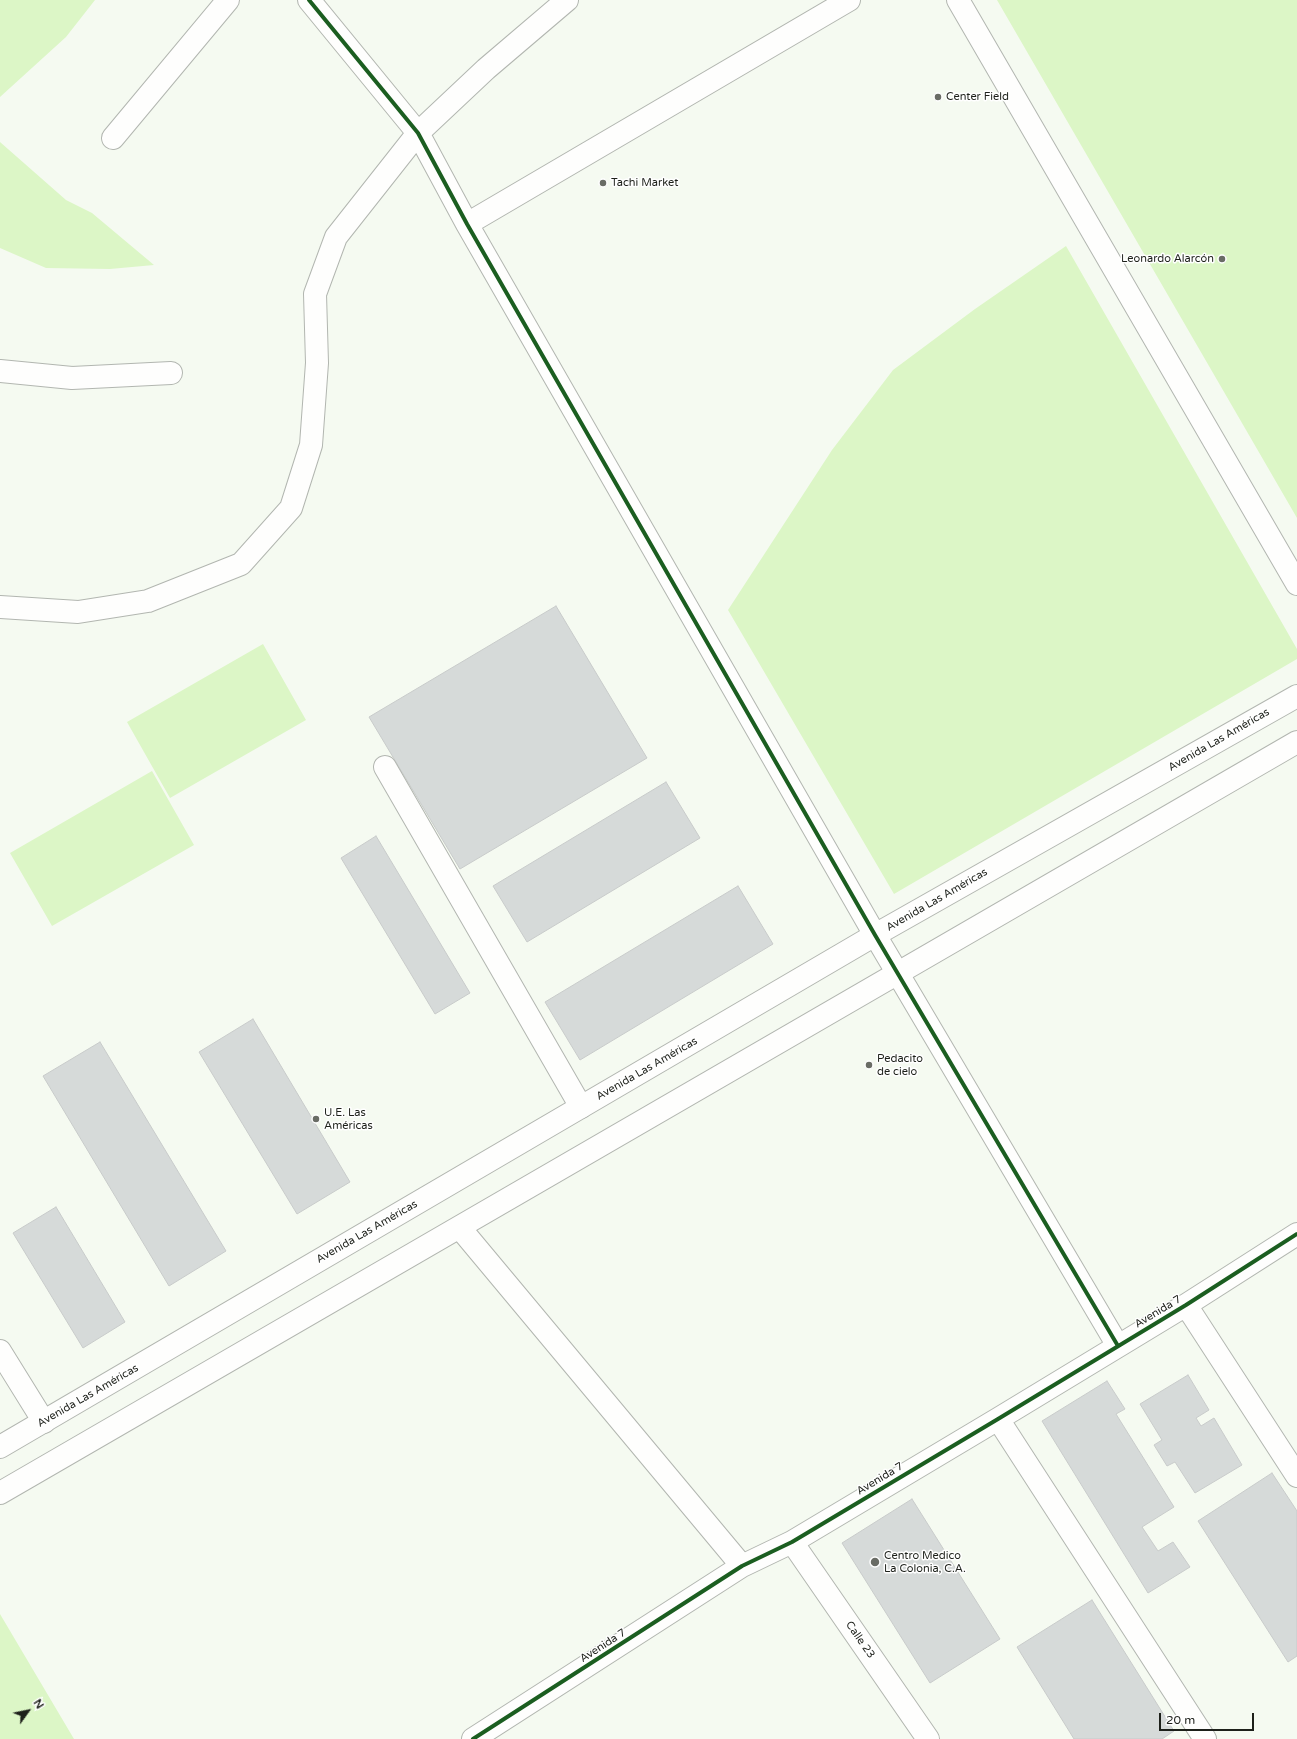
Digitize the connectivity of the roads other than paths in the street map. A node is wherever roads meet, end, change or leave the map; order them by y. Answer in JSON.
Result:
{"nodes":[{"id":1,"x":228,"y":0,"type":"edge"},
{"id":2,"x":309,"y":0,"type":"edge"},
{"id":3,"x":567,"y":0,"type":"edge"},
{"id":4,"x":849,"y":0,"type":"edge"},
{"id":5,"x":958,"y":0,"type":"edge"},
{"id":6,"x":418,"y":133,"type":"junction"},
{"id":7,"x":113,"y":138,"type":"dead end"},
{"id":8,"x":467,"y":224,"type":"junction"},
{"id":9,"x":0,"y":371,"type":"edge"},
{"id":10,"x":171,"y":373,"type":"dead end"},
{"id":11,"x":1297,"y":584,"type":"edge"},
{"id":12,"x":0,"y":606,"type":"edge"},
{"id":13,"x":1297,"y":696,"type":"edge"},
{"id":14,"x":1297,"y":742,"type":"edge"},
{"id":15,"x":385,"y":767,"type":"dead end"},
{"id":16,"x":875,"y":936,"type":"junction"},
{"id":17,"x":897,"y":973,"type":"junction"},
{"id":18,"x":581,"y":1107,"type":"junction"},
{"id":19,"x":460,"y":1228,"type":"junction"},
{"id":20,"x":1297,"y":1234,"type":"edge"},
{"id":21,"x":1186,"y":1305,"type":"junction"},
{"id":22,"x":1118,"y":1346,"type":"junction"},
{"id":23,"x":0,"y":1351,"type":"edge"},
{"id":24,"x":998,"y":1419,"type":"junction"},
{"id":25,"x":44,"y":1422,"type":"junction"},
{"id":26,"x":0,"y":1447,"type":"edge"},
{"id":27,"x":1297,"y":1476,"type":"edge"},
{"id":28,"x":0,"y":1493,"type":"edge"},
{"id":29,"x":792,"y":1542,"type":"junction"},
{"id":30,"x":742,"y":1566,"type":"junction"},
{"id":31,"x":473,"y":1739,"type":"edge"},
{"id":32,"x":928,"y":1739,"type":"edge"},
{"id":33,"x":1205,"y":1739,"type":"edge"}],
"edges":[{"from":1,"to":7,"type":"street"},
{"from":2,"to":6,"type":"street"},
{"from":3,"to":6,"type":"street"},
{"from":4,"to":8,"type":"street"},
{"from":5,"to":11,"type":"street"},
{"from":6,"to":8,"type":"street"},
{"from":6,"to":12,"type":"street"},
{"from":8,"to":16,"type":"street"},
{"from":9,"to":10,"type":"street"},
{"from":13,"to":16,"type":"street","name":"Avenida Las Américas"},
{"from":14,"to":17,"type":"street"},
{"from":15,"to":18,"type":"street"},
{"from":16,"to":17,"type":"street"},
{"from":16,"to":18,"type":"street","name":"Avenida Las Américas"},
{"from":17,"to":19,"type":"street"},
{"from":17,"to":22,"type":"street"},
{"from":18,"to":25,"type":"street","name":"Avenida Las Américas"},
{"from":19,"to":28,"type":"street"},
{"from":19,"to":30,"type":"street"},
{"from":20,"to":21,"type":"street","name":"Avenida 7"},
{"from":21,"to":22,"type":"street","name":"Avenida 7"},
{"from":21,"to":27,"type":"street"},
{"from":22,"to":24,"type":"street","name":"Avenida 7"},
{"from":23,"to":25,"type":"street"},
{"from":24,"to":29,"type":"street","name":"Avenida 7"},
{"from":24,"to":33,"type":"street"},
{"from":25,"to":26,"type":"street","name":"Avenida Las Américas"},
{"from":29,"to":30,"type":"street","name":"Avenida 7"},
{"from":29,"to":32,"type":"street","name":"Calle 23"},
{"from":30,"to":31,"type":"street","name":"Avenida 7"}]}
